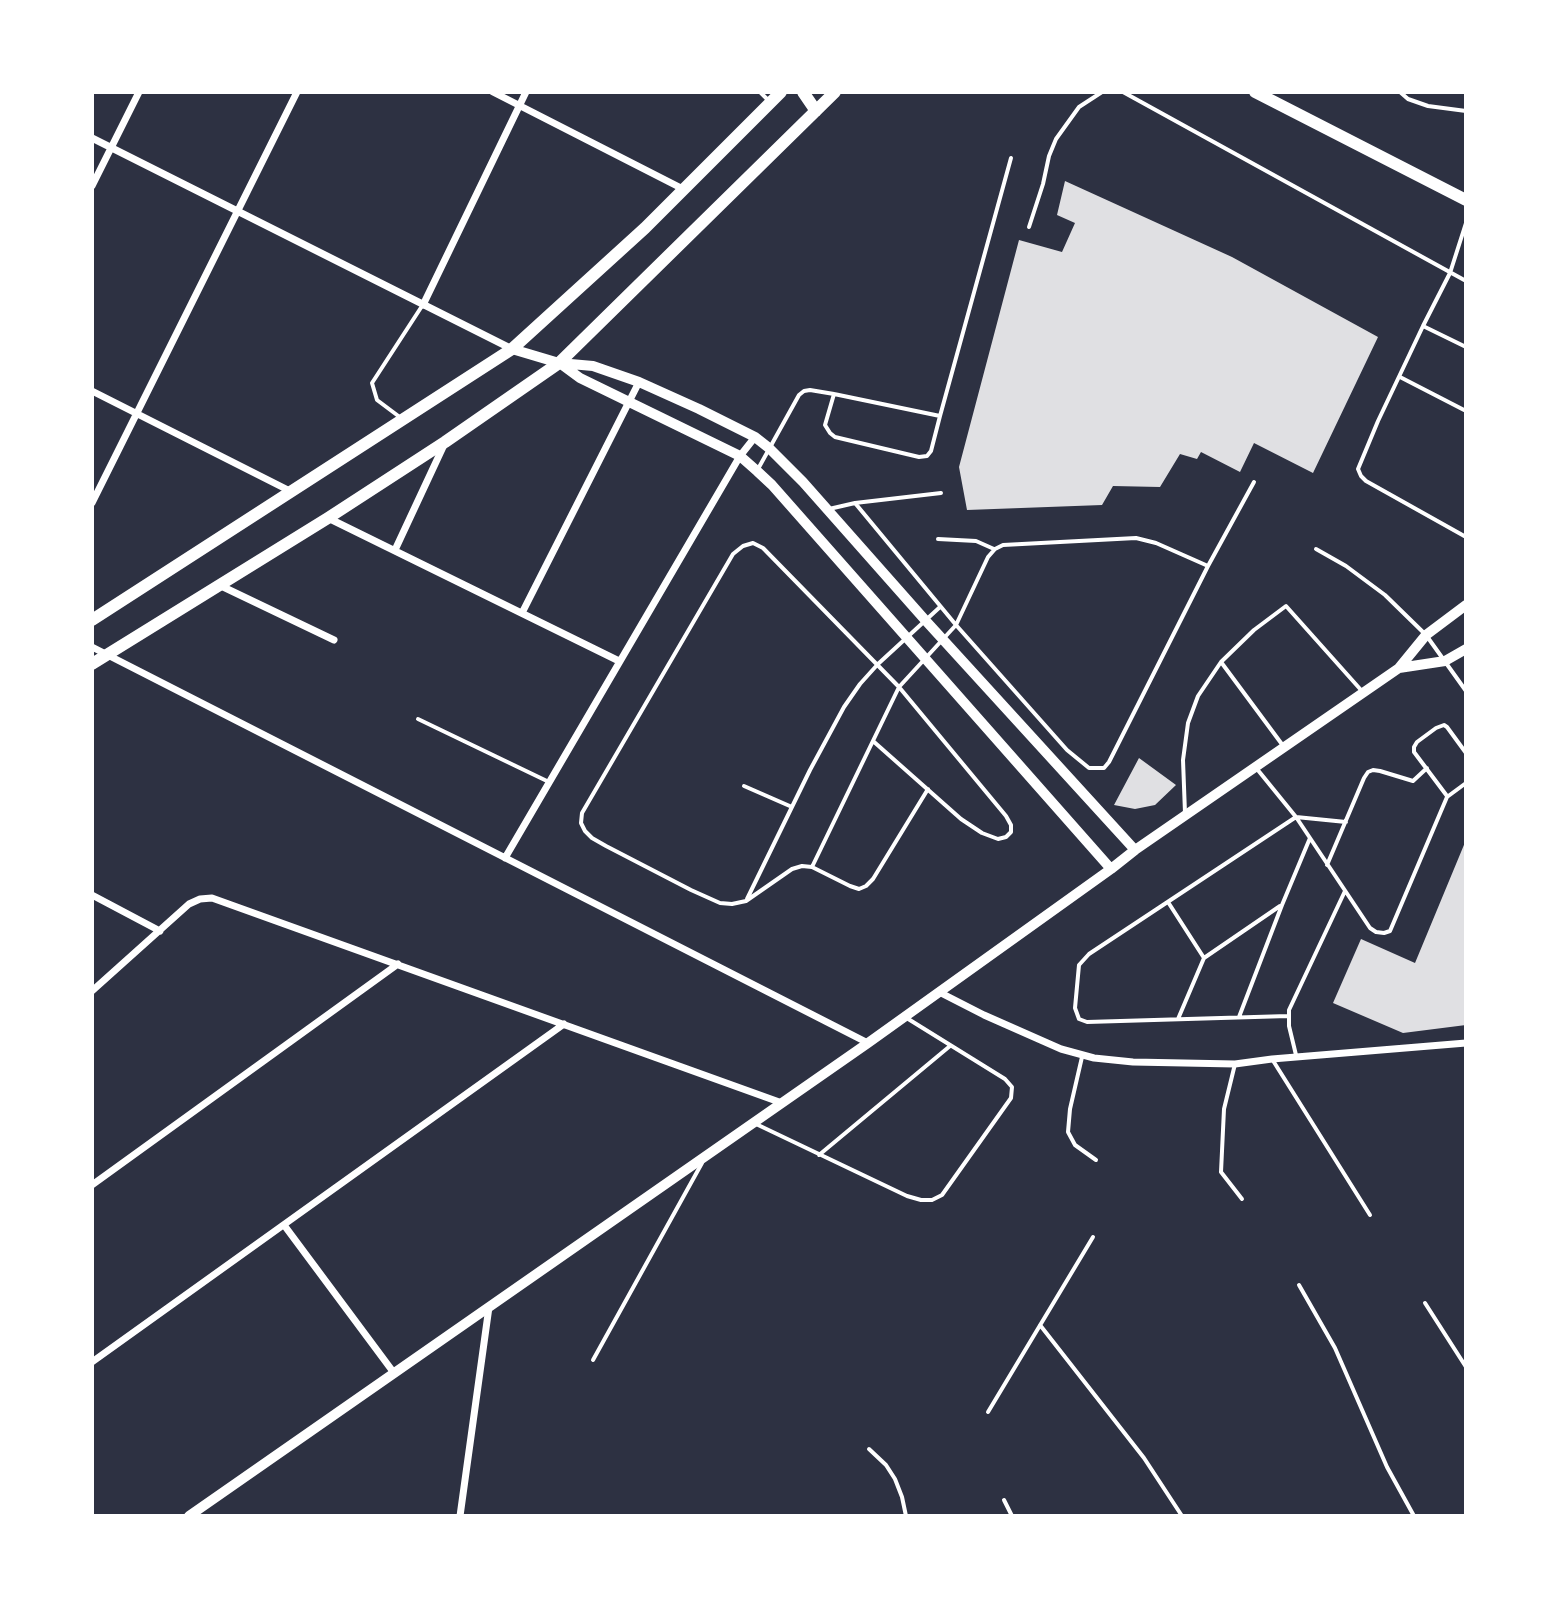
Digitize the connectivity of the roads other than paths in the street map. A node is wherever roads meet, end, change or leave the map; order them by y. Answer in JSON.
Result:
{"nodes":[{"id":1,"x":139,"y":92,"type":"edge"},
{"id":2,"x":297,"y":92,"type":"edge"},
{"id":3,"x":493,"y":92,"type":"edge"},
{"id":4,"x":526,"y":92,"type":"edge"},
{"id":5,"x":760,"y":92,"type":"edge"},
{"id":6,"x":781,"y":92,"type":"edge"},
{"id":7,"x":803,"y":92,"type":"edge"},
{"id":8,"x":835,"y":92,"type":"edge"},
{"id":9,"x":1102,"y":92,"type":"edge"},
{"id":10,"x":1123,"y":92,"type":"edge"},
{"id":11,"x":1255,"y":92,"type":"edge"},
{"id":12,"x":1400,"y":92,"type":"edge"},
{"id":13,"x":771,"y":102,"type":"junction"},
{"id":14,"x":519,"y":105,"type":"junction"},
{"id":15,"x":816,"y":111,"type":"junction"},
{"id":16,"x":1466,"y":111,"type":"edge"},
{"id":17,"x":92,"y":138,"type":"edge"},
{"id":18,"x":111,"y":148,"type":"junction"},
{"id":19,"x":1011,"y":158,"type":"dead end"},
{"id":20,"x":92,"y":186,"type":"edge"},
{"id":21,"x":683,"y":189,"type":"junction"},
{"id":22,"x":1466,"y":200,"type":"edge"},
{"id":23,"x":237,"y":212,"type":"junction"},
{"id":24,"x":1466,"y":223,"type":"edge"},
{"id":25,"x":1029,"y":227,"type":"dead end"},
{"id":26,"x":1450,"y":273,"type":"junction"},
{"id":27,"x":1466,"y":281,"type":"edge"},
{"id":28,"x":423,"y":305,"type":"junction"},
{"id":29,"x":1423,"y":326,"type":"junction"},
{"id":30,"x":1466,"y":347,"type":"edge"},
{"id":31,"x":512,"y":349,"type":"junction"},
{"id":32,"x":559,"y":363,"type":"junction"},
{"id":33,"x":1400,"y":377,"type":"junction"},
{"id":34,"x":639,"y":382,"type":"junction"},
{"id":35,"x":92,"y":391,"type":"edge"},
{"id":36,"x":834,"y":394,"type":"junction"},
{"id":37,"x":629,"y":403,"type":"junction"},
{"id":38,"x":1466,"y":411,"type":"edge"},
{"id":39,"x":136,"y":414,"type":"junction"},
{"id":40,"x":940,"y":416,"type":"junction"},
{"id":41,"x":403,"y":419,"type":"junction"},
{"id":42,"x":755,"y":437,"type":"junction"},
{"id":43,"x":445,"y":442,"type":"junction"},
{"id":44,"x":769,"y":448,"type":"junction"},
{"id":45,"x":740,"y":456,"type":"junction"},
{"id":46,"x":757,"y":471,"type":"junction"},
{"id":47,"x":1254,"y":482,"type":"dead end"},
{"id":48,"x":291,"y":492,"type":"junction"},
{"id":49,"x":941,"y":493,"type":"dead end"},
{"id":50,"x":92,"y":503,"type":"edge"},
{"id":51,"x":855,"y":503,"type":"junction"},
{"id":52,"x":827,"y":509,"type":"junction"},
{"id":53,"x":328,"y":518,"type":"junction"},
{"id":54,"x":1466,"y":537,"type":"edge"},
{"id":55,"x":938,"y":539,"type":"dead end"},
{"id":56,"x":995,"y":549,"type":"junction"},
{"id":57,"x":1316,"y":549,"type":"dead end"},
{"id":58,"x":395,"y":550,"type":"junction"},
{"id":59,"x":1208,"y":566,"type":"junction"},
{"id":60,"x":219,"y":585,"type":"junction"},
{"id":61,"x":1466,"y":605,"type":"edge"},
{"id":62,"x":941,"y":606,"type":"junction"},
{"id":63,"x":522,"y":613,"type":"junction"},
{"id":64,"x":92,"y":620,"type":"edge"},
{"id":65,"x":926,"y":621,"type":"junction"},
{"id":66,"x":956,"y":625,"type":"junction"},
{"id":67,"x":1426,"y":635,"type":"junction"},
{"id":68,"x":907,"y":638,"type":"junction"},
{"id":69,"x":334,"y":640,"type":"dead end"},
{"id":70,"x":943,"y":640,"type":"junction"},
{"id":71,"x":92,"y":647,"type":"edge"},
{"id":72,"x":1466,"y":649,"type":"edge"},
{"id":73,"x":107,"y":654,"type":"junction"},
{"id":74,"x":924,"y":658,"type":"junction"},
{"id":75,"x":619,"y":661,"type":"junction"},
{"id":76,"x":1445,"y":661,"type":"junction"},
{"id":77,"x":1221,"y":662,"type":"junction"},
{"id":78,"x":92,"y":664,"type":"edge"},
{"id":79,"x":878,"y":664,"type":"junction"},
{"id":80,"x":1399,"y":668,"type":"junction"},
{"id":81,"x":899,"y":687,"type":"junction"},
{"id":82,"x":1466,"y":691,"type":"edge"},
{"id":83,"x":1363,"y":692,"type":"junction"},
{"id":84,"x":418,"y":719,"type":"dead end"},
{"id":85,"x":873,"y":741,"type":"junction"},
{"id":86,"x":1284,"y":747,"type":"junction"},
{"id":87,"x":1466,"y":753,"type":"edge"},
{"id":88,"x":1255,"y":767,"type":"junction"},
{"id":89,"x":1427,"y":768,"type":"junction"},
{"id":90,"x":549,"y":782,"type":"junction"},
{"id":91,"x":1466,"y":783,"type":"edge"},
{"id":92,"x":744,"y":786,"type":"dead end"},
{"id":93,"x":928,"y":789,"type":"junction"},
{"id":94,"x":1447,"y":797,"type":"junction"},
{"id":95,"x":792,"y":807,"type":"junction"},
{"id":96,"x":1186,"y":817,"type":"junction"},
{"id":97,"x":1296,"y":817,"type":"junction"},
{"id":98,"x":1346,"y":822,"type":"junction"},
{"id":99,"x":1310,"y":838,"type":"junction"},
{"id":100,"x":1135,"y":850,"type":"junction"},
{"id":101,"x":505,"y":858,"type":"junction"},
{"id":102,"x":1327,"y":865,"type":"junction"},
{"id":103,"x":812,"y":867,"type":"junction"},
{"id":104,"x":1111,"y":869,"type":"junction"},
{"id":105,"x":1345,"y":891,"type":"junction"},
{"id":106,"x":92,"y":895,"type":"edge"},
{"id":107,"x":746,"y":901,"type":"junction"},
{"id":108,"x":1168,"y":902,"type":"junction"},
{"id":109,"x":1282,"y":905,"type":"junction"},
{"id":110,"x":160,"y":931,"type":"junction"},
{"id":111,"x":1204,"y":958,"type":"junction"},
{"id":112,"x":398,"y":964,"type":"junction"},
{"id":113,"x":92,"y":991,"type":"edge"},
{"id":114,"x":939,"y":992,"type":"junction"},
{"id":115,"x":1288,"y":1016,"type":"junction"},
{"id":116,"x":905,"y":1017,"type":"junction"},
{"id":117,"x":1239,"y":1017,"type":"junction"},
{"id":118,"x":1178,"y":1019,"type":"junction"},
{"id":119,"x":564,"y":1024,"type":"junction"},
{"id":120,"x":868,"y":1043,"type":"junction"},
{"id":121,"x":1466,"y":1043,"type":"edge"},
{"id":122,"x":950,"y":1046,"type":"junction"},
{"id":123,"x":1082,"y":1055,"type":"junction"},
{"id":124,"x":1296,"y":1058,"type":"junction"},
{"id":125,"x":1272,"y":1059,"type":"junction"},
{"id":126,"x":1235,"y":1064,"type":"junction"},
{"id":127,"x":782,"y":1103,"type":"junction"},
{"id":128,"x":753,"y":1123,"type":"junction"},
{"id":129,"x":819,"y":1155,"type":"junction"},
{"id":130,"x":706,"y":1156,"type":"junction"},
{"id":131,"x":1096,"y":1160,"type":"dead end"},
{"id":132,"x":92,"y":1185,"type":"edge"},
{"id":133,"x":1242,"y":1199,"type":"dead end"},
{"id":134,"x":1370,"y":1215,"type":"dead end"},
{"id":135,"x":284,"y":1225,"type":"junction"},
{"id":136,"x":1093,"y":1237,"type":"dead end"},
{"id":137,"x":1299,"y":1285,"type":"dead end"},
{"id":138,"x":1425,"y":1303,"type":"dead end"},
{"id":139,"x":489,"y":1307,"type":"junction"},
{"id":140,"x":1040,"y":1325,"type":"junction"},
{"id":141,"x":593,"y":1360,"type":"dead end"},
{"id":142,"x":92,"y":1362,"type":"edge"},
{"id":143,"x":1466,"y":1367,"type":"edge"},
{"id":144,"x":394,"y":1373,"type":"junction"},
{"id":145,"x":988,"y":1412,"type":"dead end"},
{"id":146,"x":869,"y":1449,"type":"dead end"},
{"id":147,"x":1004,"y":1500,"type":"dead end"},
{"id":148,"x":189,"y":1516,"type":"edge"},
{"id":149,"x":460,"y":1516,"type":"edge"},
{"id":150,"x":906,"y":1516,"type":"edge"},
{"id":151,"x":1012,"y":1516,"type":"edge"},
{"id":152,"x":1182,"y":1516,"type":"edge"},
{"id":153,"x":1414,"y":1516,"type":"edge"}],
"edges":[{"from":1,"to":18,"type":"street"},
{"from":2,"to":23,"type":"street"},
{"from":3,"to":14,"type":"street"},
{"from":4,"to":14,"type":"street"},
{"from":5,"to":13,"type":"lane"},
{"from":6,"to":13,"type":"main road"},
{"from":7,"to":15,"type":"main road"},
{"from":8,"to":15,"type":"main road"},
{"from":9,"to":25,"type":"lane"},
{"from":10,"to":26,"type":"lane"},
{"from":11,"to":22,"type":"main road"},
{"from":12,"to":16,"type":"lane"},
{"from":13,"to":21,"type":"main road"},
{"from":14,"to":21,"type":"street"},
{"from":14,"to":28,"type":"street"},
{"from":15,"to":32,"type":"main road"},
{"from":17,"to":18,"type":"street"},
{"from":18,"to":20,"type":"street"},
{"from":18,"to":23,"type":"street"},
{"from":19,"to":40,"type":"lane"},
{"from":21,"to":31,"type":"main road"},
{"from":23,"to":28,"type":"street"},
{"from":23,"to":39,"type":"street"},
{"from":24,"to":26,"type":"lane"},
{"from":26,"to":27,"type":"lane"},
{"from":26,"to":29,"type":"lane"},
{"from":28,"to":31,"type":"street"},
{"from":28,"to":41,"type":"lane"},
{"from":29,"to":30,"type":"lane"},
{"from":29,"to":33,"type":"lane"},
{"from":31,"to":32,"type":"main road"},
{"from":31,"to":41,"type":"main road"},
{"from":32,"to":34,"type":"main road"},
{"from":32,"to":37,"type":"main road"},
{"from":32,"to":43,"type":"main road"},
{"from":33,"to":38,"type":"lane"},
{"from":33,"to":54,"type":"lane"},
{"from":34,"to":37,"type":"street"},
{"from":34,"to":42,"type":"main road"},
{"from":35,"to":39,"type":"street"},
{"from":36,"to":40,"type":"lane"},
{"from":36,"to":40,"type":"lane"},
{"from":36,"to":44,"type":"lane"},
{"from":37,"to":45,"type":"main road"},
{"from":37,"to":63,"type":"street"},
{"from":39,"to":48,"type":"street"},
{"from":39,"to":50,"type":"street"},
{"from":41,"to":48,"type":"main road"},
{"from":42,"to":44,"type":"main road"},
{"from":42,"to":45,"type":"street"},
{"from":43,"to":53,"type":"main road"},
{"from":43,"to":58,"type":"street"},
{"from":44,"to":46,"type":"lane"},
{"from":44,"to":52,"type":"main road"},
{"from":45,"to":46,"type":"main road"},
{"from":45,"to":75,"type":"street"},
{"from":46,"to":68,"type":"main road"},
{"from":47,"to":59,"type":"lane"},
{"from":48,"to":64,"type":"main road"},
{"from":49,"to":51,"type":"lane"},
{"from":51,"to":52,"type":"lane"},
{"from":51,"to":62,"type":"lane"},
{"from":52,"to":65,"type":"main road"},
{"from":53,"to":58,"type":"street"},
{"from":53,"to":60,"type":"main road"},
{"from":55,"to":56,"type":"lane"},
{"from":56,"to":59,"type":"lane"},
{"from":56,"to":66,"type":"lane"},
{"from":57,"to":67,"type":"lane"},
{"from":58,"to":63,"type":"street"},
{"from":59,"to":66,"type":"lane"},
{"from":60,"to":69,"type":"street"},
{"from":60,"to":73,"type":"main road"},
{"from":61,"to":67,"type":"main road"},
{"from":62,"to":65,"type":"lane"},
{"from":62,"to":66,"type":"lane"},
{"from":63,"to":75,"type":"street"},
{"from":65,"to":68,"type":"lane"},
{"from":65,"to":70,"type":"main road"},
{"from":66,"to":70,"type":"lane"},
{"from":67,"to":76,"type":"lane"},
{"from":67,"to":80,"type":"main road"},
{"from":68,"to":74,"type":"main road"},
{"from":68,"to":79,"type":"lane"},
{"from":70,"to":74,"type":"lane"},
{"from":70,"to":100,"type":"main road"},
{"from":71,"to":73,"type":"street"},
{"from":72,"to":76,"type":"main road"},
{"from":73,"to":78,"type":"main road"},
{"from":73,"to":101,"type":"street"},
{"from":74,"to":81,"type":"lane"},
{"from":74,"to":104,"type":"main road"},
{"from":75,"to":90,"type":"street"},
{"from":76,"to":80,"type":"main road"},
{"from":76,"to":82,"type":"lane"},
{"from":77,"to":83,"type":"lane"},
{"from":77,"to":86,"type":"lane"},
{"from":77,"to":96,"type":"lane"},
{"from":79,"to":81,"type":"lane"},
{"from":79,"to":95,"type":"lane"},
{"from":79,"to":107,"type":"lane"},
{"from":80,"to":83,"type":"main road"},
{"from":81,"to":85,"type":"lane"},
{"from":81,"to":93,"type":"lane"},
{"from":83,"to":86,"type":"main road"},
{"from":84,"to":90,"type":"lane"},
{"from":85,"to":93,"type":"lane"},
{"from":85,"to":103,"type":"lane"},
{"from":86,"to":88,"type":"main road"},
{"from":87,"to":89,"type":"lane"},
{"from":88,"to":96,"type":"main road"},
{"from":88,"to":97,"type":"lane"},
{"from":89,"to":94,"type":"lane"},
{"from":89,"to":98,"type":"lane"},
{"from":90,"to":101,"type":"street"},
{"from":91,"to":94,"type":"lane"},
{"from":92,"to":95,"type":"lane"},
{"from":93,"to":103,"type":"lane"},
{"from":94,"to":105,"type":"lane"},
{"from":95,"to":107,"type":"lane"},
{"from":96,"to":100,"type":"main road"},
{"from":97,"to":98,"type":"lane"},
{"from":97,"to":99,"type":"lane"},
{"from":97,"to":108,"type":"lane"},
{"from":98,"to":102,"type":"lane"},
{"from":99,"to":102,"type":"lane"},
{"from":99,"to":109,"type":"lane"},
{"from":100,"to":104,"type":"main road"},
{"from":101,"to":120,"type":"street"},
{"from":102,"to":105,"type":"lane"},
{"from":103,"to":107,"type":"lane"},
{"from":104,"to":114,"type":"main road"},
{"from":105,"to":115,"type":"lane"},
{"from":106,"to":110,"type":"street"},
{"from":108,"to":111,"type":"lane"},
{"from":108,"to":118,"type":"lane"},
{"from":109,"to":111,"type":"lane"},
{"from":109,"to":117,"type":"lane"},
{"from":110,"to":112,"type":"street"},
{"from":110,"to":113,"type":"street"},
{"from":111,"to":118,"type":"lane"},
{"from":112,"to":119,"type":"street"},
{"from":112,"to":132,"type":"street"},
{"from":114,"to":116,"type":"main road"},
{"from":114,"to":123,"type":"street"},
{"from":115,"to":117,"type":"lane"},
{"from":115,"to":124,"type":"lane"},
{"from":116,"to":120,"type":"main road"},
{"from":116,"to":122,"type":"lane"},
{"from":117,"to":118,"type":"lane"},
{"from":119,"to":127,"type":"street"},
{"from":119,"to":135,"type":"street"},
{"from":120,"to":127,"type":"main road"},
{"from":121,"to":124,"type":"street"},
{"from":122,"to":129,"type":"lane"},
{"from":122,"to":129,"type":"lane"},
{"from":123,"to":126,"type":"street"},
{"from":123,"to":131,"type":"lane"},
{"from":124,"to":125,"type":"street"},
{"from":125,"to":126,"type":"street"},
{"from":125,"to":134,"type":"lane"},
{"from":126,"to":133,"type":"lane"},
{"from":127,"to":128,"type":"main road"},
{"from":128,"to":129,"type":"lane"},
{"from":128,"to":130,"type":"main road"},
{"from":130,"to":139,"type":"main road"},
{"from":130,"to":141,"type":"lane"},
{"from":135,"to":142,"type":"street"},
{"from":135,"to":144,"type":"street"},
{"from":136,"to":140,"type":"lane"},
{"from":137,"to":153,"type":"lane"},
{"from":138,"to":143,"type":"lane"},
{"from":139,"to":144,"type":"main road"},
{"from":139,"to":149,"type":"street"},
{"from":140,"to":145,"type":"lane"},
{"from":140,"to":152,"type":"lane"},
{"from":144,"to":148,"type":"main road"},
{"from":146,"to":150,"type":"lane"},
{"from":147,"to":151,"type":"lane"}]}
